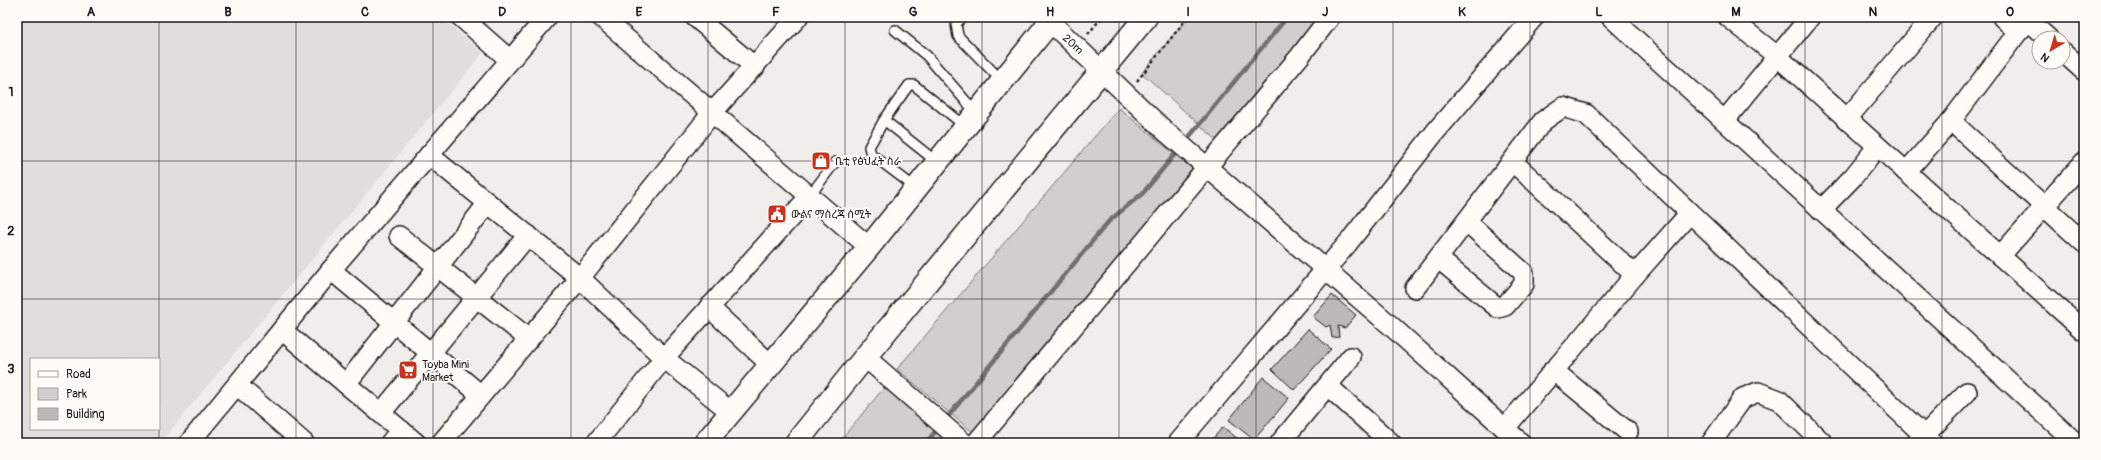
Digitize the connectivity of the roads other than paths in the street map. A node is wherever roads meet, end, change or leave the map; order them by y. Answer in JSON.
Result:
{"nodes":[{"id":1,"x":461,"y":17,"type":"edge"},
{"id":2,"x":547,"y":17,"type":"edge"},
{"id":3,"x":601,"y":17,"type":"edge"},
{"id":4,"x":695,"y":17,"type":"edge"},
{"id":5,"x":962,"y":17,"type":"edge"},
{"id":6,"x":1146,"y":17,"type":"edge"},
{"id":7,"x":1330,"y":17,"type":"edge"},
{"id":8,"x":1534,"y":17,"type":"edge"},
{"id":9,"x":1611,"y":17,"type":"edge"},
{"id":10,"x":1810,"y":17,"type":"edge"},
{"id":11,"x":1933,"y":17,"type":"edge"},
{"id":12,"x":2002,"y":17,"type":"edge"},
{"id":13,"x":1732,"y":18,"type":"edge"},
{"id":14,"x":1050,"y":19,"type":"edge"},
{"id":15,"x":790,"y":20,"type":"edge"},
{"id":16,"x":2027,"y":24,"type":"edge"},
{"id":17,"x":895,"y":30,"type":"dead end"},
{"id":18,"x":2036,"y":30,"type":"edge"},
{"id":19,"x":1777,"y":56,"type":"junction"},
{"id":20,"x":2071,"y":59,"type":"edge"},
{"id":21,"x":510,"y":60,"type":"junction"},
{"id":22,"x":755,"y":67,"type":"junction"},
{"id":23,"x":1102,"y":71,"type":"junction"},
{"id":24,"x":2084,"y":71,"type":"edge"},
{"id":25,"x":1002,"y":81,"type":"junction"},
{"id":26,"x":712,"y":113,"type":"junction"},
{"id":27,"x":971,"y":119,"type":"junction"},
{"id":28,"x":884,"y":120,"type":"junction"},
{"id":29,"x":1725,"y":120,"type":"junction"},
{"id":30,"x":1846,"y":120,"type":"junction"},
{"id":31,"x":1951,"y":121,"type":"junction"},
{"id":32,"x":1877,"y":147,"type":"junction"},
{"id":33,"x":429,"y":155,"type":"junction"},
{"id":34,"x":835,"y":162,"type":"dead end"},
{"id":35,"x":937,"y":162,"type":"junction"},
{"id":36,"x":1513,"y":162,"type":"junction"},
{"id":37,"x":2084,"y":162,"type":"edge"},
{"id":38,"x":1207,"y":166,"type":"junction"},
{"id":39,"x":1906,"y":172,"type":"junction"},
{"id":40,"x":916,"y":188,"type":"junction"},
{"id":41,"x":809,"y":197,"type":"junction"},
{"id":42,"x":488,"y":203,"type":"junction"},
{"id":43,"x":2044,"y":207,"type":"junction"},
{"id":44,"x":1821,"y":210,"type":"junction"},
{"id":45,"x":1690,"y":214,"type":"junction"},
{"id":46,"x":1467,"y":222,"type":"junction"},
{"id":47,"x":528,"y":235,"type":"junction"},
{"id":48,"x":399,"y":236,"type":"dead end"},
{"id":49,"x":2084,"y":243,"type":"edge"},
{"id":50,"x":869,"y":247,"type":"junction"},
{"id":51,"x":2000,"y":256,"type":"junction"},
{"id":52,"x":1439,"y":259,"type":"junction"},
{"id":53,"x":438,"y":267,"type":"junction"},
{"id":54,"x":1325,"y":269,"type":"junction"},
{"id":55,"x":331,"y":270,"type":"junction"},
{"id":56,"x":1635,"y":275,"type":"junction"},
{"id":57,"x":580,"y":278,"type":"junction"},
{"id":58,"x":1415,"y":288,"type":"dead end"},
{"id":59,"x":477,"y":297,"type":"junction"},
{"id":60,"x":710,"y":307,"type":"junction"},
{"id":61,"x":394,"y":322,"type":"junction"},
{"id":62,"x":282,"y":330,"type":"junction"},
{"id":63,"x":2084,"y":331,"type":"edge"},
{"id":64,"x":529,"y":339,"type":"junction"},
{"id":65,"x":430,"y":353,"type":"junction"},
{"id":66,"x":865,"y":357,"type":"junction"},
{"id":67,"x":1351,"y":357,"type":"dead end"},
{"id":68,"x":664,"y":358,"type":"junction"},
{"id":69,"x":771,"y":365,"type":"junction"},
{"id":70,"x":1553,"y":370,"type":"junction"},
{"id":71,"x":346,"y":384,"type":"junction"},
{"id":72,"x":236,"y":385,"type":"junction"},
{"id":73,"x":1328,"y":386,"type":"junction"},
{"id":74,"x":1967,"y":392,"type":"dead end"},
{"id":75,"x":481,"y":395,"type":"junction"},
{"id":76,"x":731,"y":412,"type":"junction"},
{"id":77,"x":381,"y":413,"type":"junction"},
{"id":78,"x":1505,"y":428,"type":"junction"},
{"id":79,"x":1628,"y":432,"type":"dead end"},
{"id":80,"x":395,"y":437,"type":"edge"},
{"id":81,"x":1924,"y":440,"type":"edge"},
{"id":82,"x":193,"y":442,"type":"edge"},
{"id":83,"x":1283,"y":442,"type":"edge"},
{"id":84,"x":304,"y":443,"type":"edge"},
{"id":85,"x":416,"y":443,"type":"edge"},
{"id":86,"x":441,"y":443,"type":"edge"},
{"id":87,"x":596,"y":443,"type":"edge"},
{"id":88,"x":705,"y":443,"type":"edge"},
{"id":89,"x":796,"y":443,"type":"edge"},
{"id":90,"x":964,"y":443,"type":"edge"},
{"id":91,"x":976,"y":443,"type":"edge"},
{"id":92,"x":1178,"y":443,"type":"edge"},
{"id":93,"x":1390,"y":443,"type":"edge"},
{"id":94,"x":1522,"y":443,"type":"edge"},
{"id":95,"x":1712,"y":443,"type":"edge"},
{"id":96,"x":1823,"y":443,"type":"edge"},
{"id":97,"x":2076,"y":443,"type":"edge"}],
"edges":[{"from":1,"to":21,"type":"street"},
{"from":2,"to":21,"type":"street"},
{"from":3,"to":26,"type":"street"},
{"from":4,"to":22,"type":"street"},
{"from":5,"to":25,"type":"lane"},
{"from":6,"to":23,"type":"main road"},
{"from":7,"to":38,"type":"street"},
{"from":8,"to":54,"type":"street"},
{"from":9,"to":29,"type":"street"},
{"from":10,"to":19,"type":"street"},
{"from":11,"to":30,"type":"street"},
{"from":12,"to":16,"type":"street"},
{"from":13,"to":19,"type":"street"},
{"from":14,"to":23,"type":"street","name":"20m"},
{"from":14,"to":25,"type":"main road"},
{"from":15,"to":22,"type":"street"},
{"from":16,"to":18,"type":"street"},
{"from":16,"to":31,"type":"street"},
{"from":17,"to":27,"type":"lane"},
{"from":19,"to":29,"type":"street"},
{"from":19,"to":30,"type":"street"},
{"from":20,"to":24,"type":"street"},
{"from":21,"to":33,"type":"street"},
{"from":22,"to":26,"type":"street"},
{"from":23,"to":38,"type":"street","name":"20m"},
{"from":23,"to":66,"type":"main road"},
{"from":25,"to":27,"type":"main road"},
{"from":26,"to":41,"type":"street"},
{"from":26,"to":57,"type":"street"},
{"from":27,"to":28,"type":"lane"},
{"from":27,"to":35,"type":"main road"},
{"from":28,"to":35,"type":"lane"},
{"from":28,"to":40,"type":"lane"},
{"from":29,"to":44,"type":"street"},
{"from":30,"to":32,"type":"street"},
{"from":31,"to":39,"type":"street"},
{"from":31,"to":43,"type":"street"},
{"from":32,"to":39,"type":"street"},
{"from":32,"to":44,"type":"street"},
{"from":33,"to":42,"type":"street"},
{"from":33,"to":55,"type":"street"},
{"from":34,"to":41,"type":"lane"},
{"from":35,"to":40,"type":"main road"},
{"from":36,"to":45,"type":"street"},
{"from":36,"to":46,"type":"street"},
{"from":36,"to":56,"type":"street"},
{"from":37,"to":43,"type":"street"},
{"from":38,"to":54,"type":"street","name":"20m"},
{"from":38,"to":91,"type":"street"},
{"from":39,"to":51,"type":"street"},
{"from":40,"to":50,"type":"main road"},
{"from":41,"to":50,"type":"street"},
{"from":41,"to":60,"type":"street"},
{"from":42,"to":47,"type":"street"},
{"from":42,"to":53,"type":"street"},
{"from":43,"to":49,"type":"street"},
{"from":43,"to":51,"type":"street"},
{"from":44,"to":97,"type":"street"},
{"from":45,"to":56,"type":"street"},
{"from":45,"to":81,"type":"street"},
{"from":46,"to":52,"type":"street"},
{"from":46,"to":52,"type":"street"},
{"from":47,"to":57,"type":"street"},
{"from":47,"to":59,"type":"street"},
{"from":48,"to":53,"type":"street"},
{"from":50,"to":69,"type":"main road"},
{"from":51,"to":63,"type":"street"},
{"from":52,"to":58,"type":"street"},
{"from":53,"to":59,"type":"street"},
{"from":53,"to":61,"type":"street"},
{"from":54,"to":78,"type":"street","name":"20m"},
{"from":54,"to":92,"type":"street"},
{"from":55,"to":61,"type":"street"},
{"from":55,"to":62,"type":"street"},
{"from":56,"to":70,"type":"street"},
{"from":57,"to":64,"type":"street"},
{"from":57,"to":68,"type":"street"},
{"from":59,"to":64,"type":"street"},
{"from":59,"to":65,"type":"street"},
{"from":60,"to":68,"type":"street"},
{"from":60,"to":69,"type":"street"},
{"from":61,"to":65,"type":"street"},
{"from":61,"to":71,"type":"street"},
{"from":62,"to":71,"type":"street"},
{"from":62,"to":72,"type":"street"},
{"from":64,"to":75,"type":"street"},
{"from":65,"to":75,"type":"street"},
{"from":65,"to":77,"type":"street"},
{"from":66,"to":89,"type":"main road"},
{"from":66,"to":90,"type":"street"},
{"from":67,"to":73,"type":"street"},
{"from":68,"to":76,"type":"street"},
{"from":68,"to":87,"type":"street"},
{"from":69,"to":76,"type":"main road"},
{"from":70,"to":78,"type":"street"},
{"from":70,"to":79,"type":"street"},
{"from":71,"to":77,"type":"street"},
{"from":72,"to":82,"type":"street"},
{"from":72,"to":84,"type":"street"},
{"from":73,"to":83,"type":"street"},
{"from":73,"to":93,"type":"street"},
{"from":74,"to":81,"type":"street"},
{"from":75,"to":86,"type":"street"},
{"from":76,"to":88,"type":"main road"},
{"from":77,"to":80,"type":"street"},
{"from":78,"to":94,"type":"street","name":"20m"},
{"from":80,"to":85,"type":"street"},
{"from":95,"to":96,"type":"street"}]}
